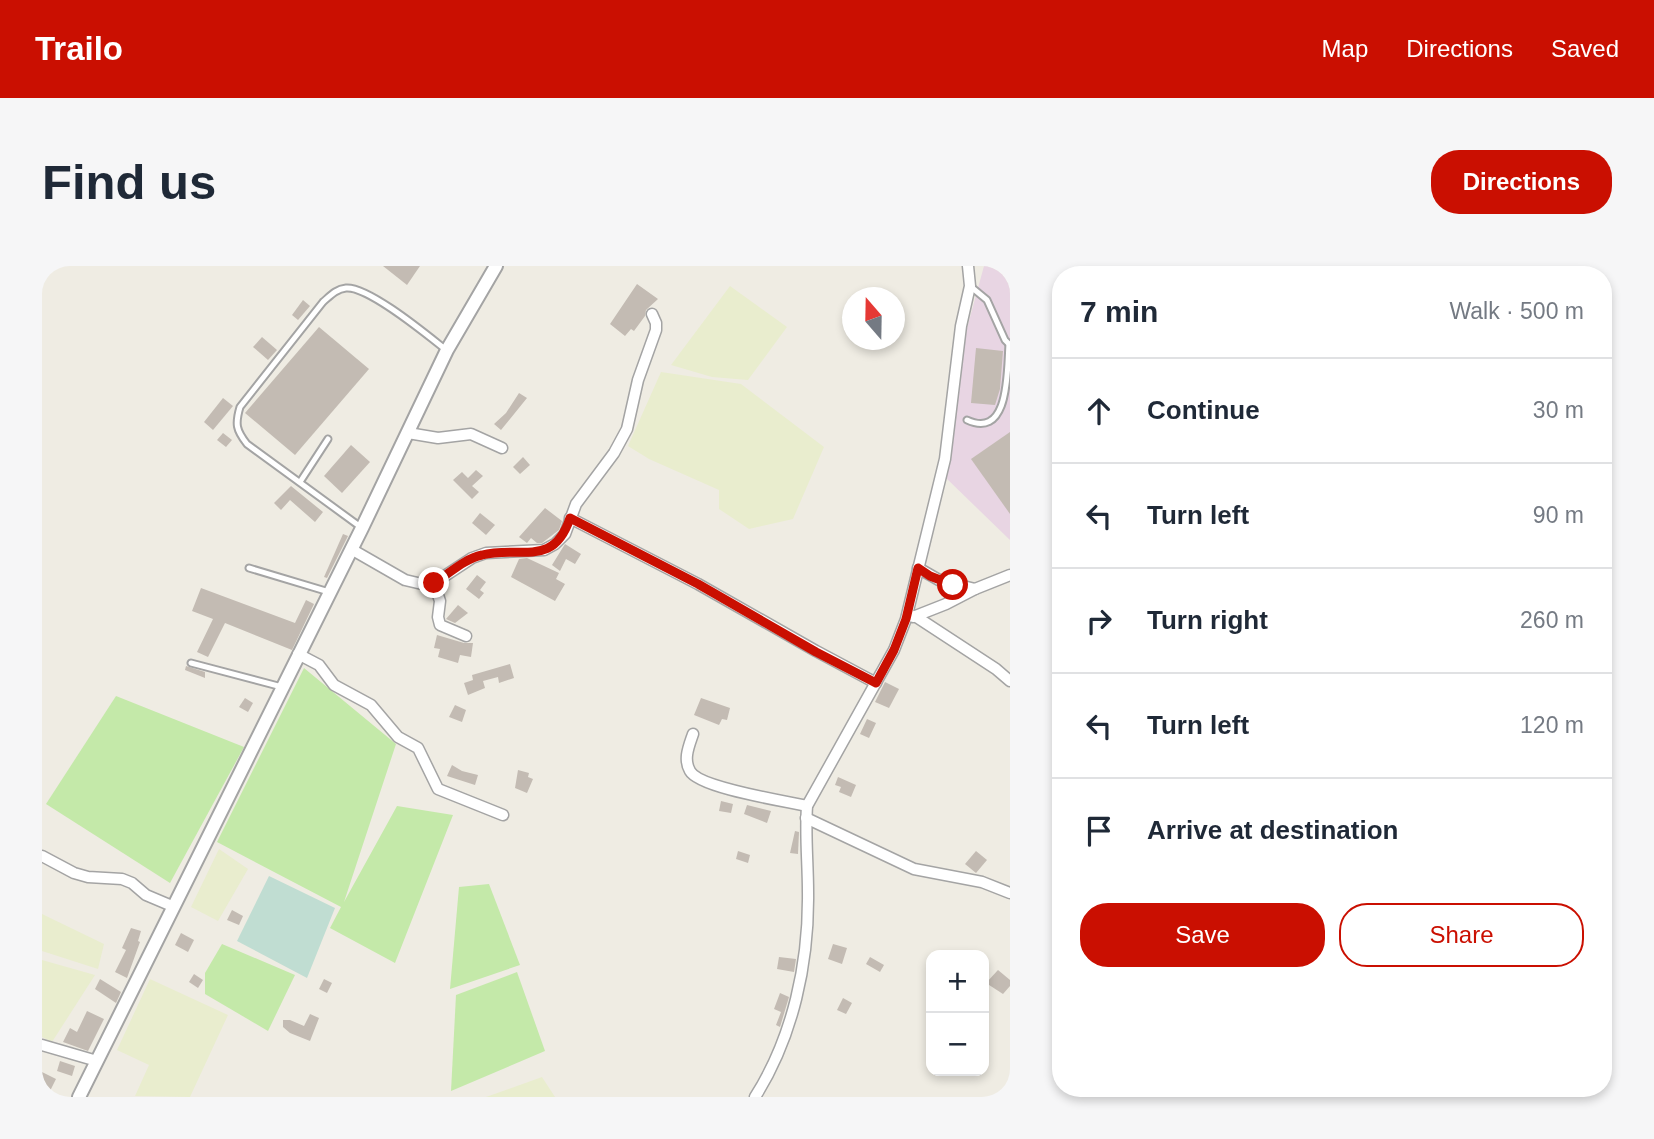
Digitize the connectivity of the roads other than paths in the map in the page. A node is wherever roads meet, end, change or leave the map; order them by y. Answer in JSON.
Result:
{"nodes":[{"id":1,"x":496,"y":266,"type":"edge"},
{"id":2,"x":972,"y":268,"type":"edge"},
{"id":3,"x":970,"y":286,"type":"junction"},
{"id":4,"x":652,"y":314,"type":"dead end"},
{"id":5,"x":1010,"y":344,"type":"edge"},
{"id":6,"x":447,"y":350,"type":"junction"},
{"id":7,"x":967,"y":420,"type":"dead end"},
{"id":8,"x":408,"y":433,"type":"junction"},
{"id":9,"x":328,"y":439,"type":"dead end"},
{"id":10,"x":502,"y":448,"type":"dead end"},
{"id":11,"x":300,"y":482,"type":"junction"},
{"id":12,"x":570,"y":518,"type":"junction"},
{"id":13,"x":362,"y":528,"type":"junction"},
{"id":14,"x":351,"y":549,"type":"junction"},
{"id":15,"x":249,"y":568,"type":"dead end"},
{"id":16,"x":918,"y":568,"type":"junction"},
{"id":17,"x":1010,"y":575,"type":"edge"},
{"id":18,"x":434,"y":583,"type":"junction"},
{"id":19,"x":975,"y":589,"type":"junction"},
{"id":20,"x":329,"y":592,"type":"junction"},
{"id":21,"x":911,"y":617,"type":"junction"},
{"id":22,"x":466,"y":636,"type":"dead end"},
{"id":23,"x":298,"y":654,"type":"junction"},
{"id":24,"x":191,"y":663,"type":"dead end"},
{"id":25,"x":1010,"y":681,"type":"edge"},
{"id":26,"x":876,"y":683,"type":"junction"},
{"id":27,"x":282,"y":687,"type":"junction"},
{"id":28,"x":693,"y":734,"type":"dead end"},
{"id":29,"x":807,"y":806,"type":"junction"},
{"id":30,"x":503,"y":816,"type":"dead end"},
{"id":31,"x":806,"y":818,"type":"junction"},
{"id":32,"x":42,"y":856,"type":"edge"},
{"id":33,"x":1010,"y":893,"type":"edge"},
{"id":34,"x":172,"y":906,"type":"junction"},
{"id":35,"x":42,"y":1045,"type":"edge"},
{"id":36,"x":97,"y":1060,"type":"junction"},
{"id":37,"x":79,"y":1097,"type":"edge"},
{"id":38,"x":755,"y":1097,"type":"edge"}],
"edges":[{"from":1,"to":6,"type":"street"},
{"from":2,"to":3,"type":"street"},
{"from":3,"to":5,"type":"lane"},
{"from":3,"to":16,"type":"street"},
{"from":4,"to":12,"type":"street"},
{"from":5,"to":7,"type":"lane"},
{"from":6,"to":8,"type":"street"},
{"from":6,"to":11,"type":"lane"},
{"from":8,"to":10,"type":"street"},
{"from":8,"to":13,"type":"street"},
{"from":9,"to":11,"type":"lane"},
{"from":11,"to":13,"type":"lane"},
{"from":12,"to":18,"type":"street"},
{"from":12,"to":26,"type":"street"},
{"from":13,"to":14,"type":"street"},
{"from":14,"to":18,"type":"street"},
{"from":14,"to":20,"type":"street"},
{"from":15,"to":20,"type":"lane"},
{"from":16,"to":19,"type":"street"},
{"from":16,"to":21,"type":"street"},
{"from":17,"to":19,"type":"street"},
{"from":18,"to":22,"type":"street"},
{"from":19,"to":21,"type":"street"},
{"from":20,"to":23,"type":"street"},
{"from":21,"to":25,"type":"street"},
{"from":21,"to":26,"type":"street"},
{"from":23,"to":27,"type":"street"},
{"from":23,"to":30,"type":"street"},
{"from":24,"to":27,"type":"lane"},
{"from":26,"to":29,"type":"street"},
{"from":27,"to":34,"type":"street"},
{"from":28,"to":29,"type":"street"},
{"from":29,"to":31,"type":"street"},
{"from":31,"to":33,"type":"street"},
{"from":31,"to":38,"type":"street"},
{"from":32,"to":34,"type":"street"},
{"from":34,"to":36,"type":"street"},
{"from":35,"to":36,"type":"street"},
{"from":36,"to":37,"type":"street"}]}
